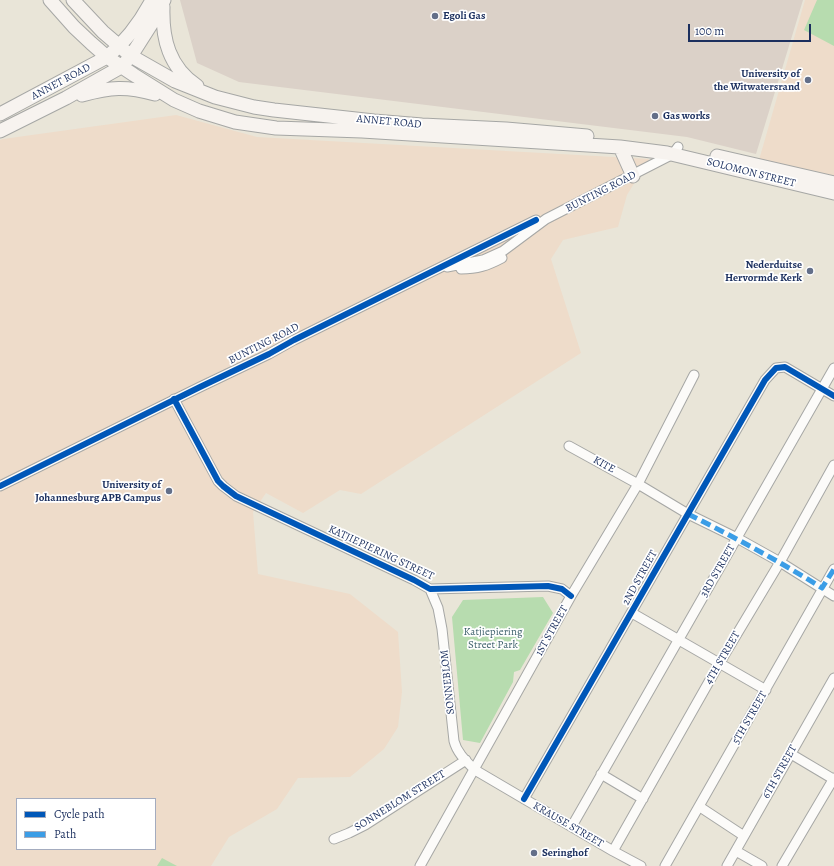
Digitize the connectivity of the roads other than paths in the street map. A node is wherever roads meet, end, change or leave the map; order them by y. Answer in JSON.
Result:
{"nodes":[{"id":1,"x":50,"y":0,"type":"edge"},
{"id":2,"x":72,"y":0,"type":"edge"},
{"id":3,"x":159,"y":1,"type":"edge"},
{"id":4,"x":119,"y":47,"type":"junction"},
{"id":5,"x":131,"y":56,"type":"junction"},
{"id":6,"x":107,"y":57,"type":"junction"},
{"id":7,"x":121,"y":67,"type":"junction"},
{"id":8,"x":216,"y":97,"type":"junction"},
{"id":9,"x":66,"y":98,"type":"junction"},
{"id":10,"x":174,"y":100,"type":"junction"},
{"id":11,"x":0,"y":114,"type":"edge"},
{"id":12,"x":0,"y":131,"type":"edge"},
{"id":13,"x":506,"y":135,"type":"junction"},
{"id":14,"x":576,"y":139,"type":"junction"},
{"id":15,"x":620,"y":147,"type":"junction"},
{"id":16,"x":672,"y":150,"type":"junction"},
{"id":17,"x":632,"y":174,"type":"junction"},
{"id":18,"x":834,"y":183,"type":"edge"},
{"id":19,"x":834,"y":193,"type":"edge"},
{"id":20,"x":437,"y":268,"type":"junction"},
{"id":21,"x":834,"y":368,"type":"edge"},
{"id":22,"x":694,"y":376,"type":"dead end"},
{"id":23,"x":821,"y":389,"type":"junction"},
{"id":24,"x":834,"y":396,"type":"edge"},
{"id":25,"x":174,"y":399,"type":"junction"},
{"id":26,"x":569,"y":446,"type":"dead end"},
{"id":27,"x":834,"y":465,"type":"edge"},
{"id":28,"x":638,"y":484,"type":"junction"},
{"id":29,"x":0,"y":486,"type":"edge"},
{"id":30,"x":688,"y":514,"type":"junction"},
{"id":31,"x":737,"y":538,"type":"junction"},
{"id":32,"x":780,"y":562,"type":"junction"},
{"id":33,"x":834,"y":569,"type":"edge"},
{"id":34,"x":822,"y":588,"type":"junction"},
{"id":35,"x":430,"y":589,"type":"junction"},
{"id":36,"x":571,"y":596,"type":"junction"},
{"id":37,"x":834,"y":596,"type":"edge"},
{"id":38,"x":632,"y":613,"type":"junction"},
{"id":39,"x":678,"y":639,"type":"junction"},
{"id":40,"x":719,"y":664,"type":"junction"},
{"id":41,"x":834,"y":678,"type":"edge"},
{"id":42,"x":766,"y":690,"type":"junction"},
{"id":43,"x":790,"y":754,"type":"junction"},
{"id":44,"x":466,"y":760,"type":"junction"},
{"id":45,"x":475,"y":770,"type":"junction"},
{"id":46,"x":601,"y":774,"type":"junction"},
{"id":47,"x":834,"y":778,"type":"edge"},
{"id":48,"x":643,"y":799,"type":"junction"},
{"id":49,"x":524,"y":800,"type":"junction"},
{"id":50,"x":700,"y":807,"type":"junction"},
{"id":51,"x":572,"y":826,"type":"junction"},
{"id":52,"x":744,"y":836,"type":"junction"},
{"id":53,"x":334,"y":839,"type":"dead end"},
{"id":54,"x":613,"y":851,"type":"junction"},
{"id":55,"x":736,"y":851,"type":"junction"},
{"id":56,"x":638,"y":865,"type":"edge"},
{"id":57,"x":420,"y":866,"type":"edge"},
{"id":58,"x":665,"y":866,"type":"edge"},
{"id":59,"x":727,"y":866,"type":"edge"},
{"id":60,"x":762,"y":866,"type":"edge"},
{"id":61,"x":782,"y":866,"type":"edge"}],
"edges":[{"from":1,"to":6,"type":"main road"},
{"from":2,"to":4,"type":"main road"},
{"from":3,"to":4,"type":"main road","name":"ANNET ROAD"},
{"from":3,"to":5,"type":"main road"},
{"from":3,"to":8,"type":"main road"},
{"from":4,"to":5,"type":"main road"},
{"from":4,"to":6,"type":"main road","name":"ANNET ROAD"},
{"from":5,"to":7,"type":"main road","name":"ANNET ROAD"},
{"from":5,"to":8,"type":"main road","name":"ANNET ROAD"},
{"from":6,"to":7,"type":"main road"},
{"from":6,"to":11,"type":"main road","name":"ANNET ROAD"},
{"from":7,"to":9,"type":"main road","name":"ANNET ROAD"},
{"from":7,"to":10,"type":"main road","name":"ANNET ROAD"},
{"from":8,"to":13,"type":"main road","name":"ANNET ROAD"},
{"from":9,"to":10,"type":"main road"},
{"from":9,"to":12,"type":"main road","name":"ANNET ROAD"},
{"from":10,"to":13,"type":"main road","name":"ANNET ROAD"},
{"from":13,"to":14,"type":"main road","name":"ANNET ROAD"},
{"from":14,"to":15,"type":"main road","name":"ANNET ROAD"},
{"from":14,"to":16,"type":"main road","name":"ANNET ROAD"},
{"from":15,"to":16,"type":"main road","name":"ANNET ROAD"},
{"from":15,"to":17,"type":"main road"},
{"from":16,"to":17,"type":"street","name":"BUNTING ROAD"},
{"from":16,"to":18,"type":"main road","name":"SOLOMON STREET"},
{"from":16,"to":19,"type":"main road","name":"SOLOMON STREET"},
{"from":17,"to":20,"type":"street","name":"BUNTING ROAD"},
{"from":17,"to":20,"type":"street","name":"BUNTING ROAD"},
{"from":20,"to":25,"type":"street","name":"BUNTING ROAD"},
{"from":21,"to":23,"type":"street","name":"3RD STREET"},
{"from":22,"to":28,"type":"street","name":"1ST STREET"},
{"from":23,"to":24,"type":"street"},
{"from":23,"to":30,"type":"street","name":"2ND STREET"},
{"from":23,"to":31,"type":"street","name":"3RD STREET"},
{"from":25,"to":29,"type":"street","name":"BUNTING ROAD"},
{"from":25,"to":35,"type":"street","name":"KATJIEPIERING STREET"},
{"from":26,"to":28,"type":"street","name":"KITE"},
{"from":27,"to":32,"type":"street","name":"4TH STREET"},
{"from":28,"to":30,"type":"street","name":"KITE"},
{"from":28,"to":36,"type":"street","name":"1ST STREET"},
{"from":30,"to":31,"type":"street","name":"KITE"},
{"from":30,"to":38,"type":"street","name":"2ND STREET"},
{"from":31,"to":32,"type":"street","name":"KITE"},
{"from":31,"to":39,"type":"street","name":"3RD STREET"},
{"from":32,"to":34,"type":"street","name":"KITE"},
{"from":32,"to":40,"type":"street","name":"4TH STREET"},
{"from":33,"to":34,"type":"street","name":"5TH STREET"},
{"from":34,"to":37,"type":"street","name":"KITE"},
{"from":34,"to":42,"type":"street","name":"5TH STREET"},
{"from":35,"to":36,"type":"street","name":"KATJIEPIERING STREET"},
{"from":35,"to":44,"type":"street","name":"SONNEBLOM"},
{"from":36,"to":45,"type":"street","name":"1ST STREET"},
{"from":38,"to":39,"type":"street"},
{"from":38,"to":49,"type":"street","name":"2ND STREET"},
{"from":39,"to":40,"type":"street"},
{"from":39,"to":46,"type":"street","name":"3RD STREET"},
{"from":40,"to":42,"type":"street"},
{"from":40,"to":48,"type":"street","name":"4TH STREET"},
{"from":41,"to":43,"type":"street","name":"6TH STREET"},
{"from":42,"to":50,"type":"street","name":"5TH STREET"},
{"from":43,"to":47,"type":"street"},
{"from":43,"to":52,"type":"street","name":"6TH STREET"},
{"from":44,"to":45,"type":"street","name":"SONNEBLOM"},
{"from":44,"to":53,"type":"street","name":"SONNEBLOM STREET"},
{"from":45,"to":49,"type":"street","name":"KRAUSE STREET"},
{"from":45,"to":57,"type":"street","name":"1ST STREET"},
{"from":46,"to":48,"type":"street"},
{"from":46,"to":51,"type":"street","name":"3RD STREET"},
{"from":47,"to":61,"type":"street"},
{"from":48,"to":54,"type":"street","name":"4TH STREET"},
{"from":49,"to":51,"type":"street","name":"KRAUSE STREET"},
{"from":50,"to":52,"type":"street"},
{"from":50,"to":58,"type":"street","name":"5TH STREET"},
{"from":51,"to":54,"type":"street","name":"KRAUSE STREET"},
{"from":52,"to":55,"type":"street","name":"6TH STREET"},
{"from":54,"to":56,"type":"street","name":"KRAUSE STREET"},
{"from":55,"to":59,"type":"street","name":"6TH STREET"},
{"from":55,"to":60,"type":"street"}]}
